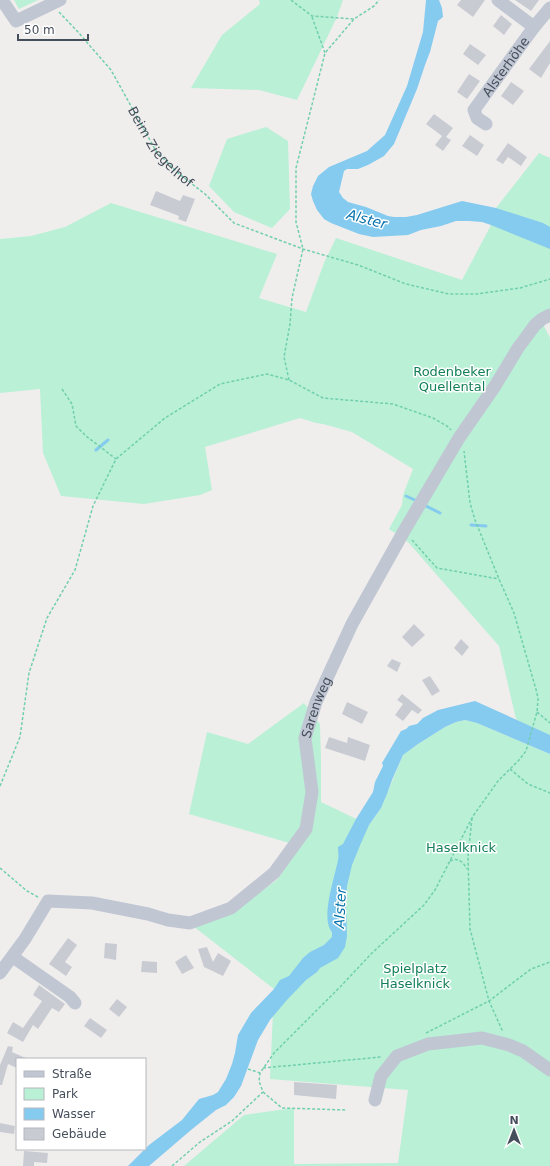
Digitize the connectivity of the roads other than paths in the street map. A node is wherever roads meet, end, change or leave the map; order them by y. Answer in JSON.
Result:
{"nodes":[{"id":1,"x":2,"y":0,"type":"edge"},
{"id":2,"x":498,"y":0,"type":"edge"},
{"id":3,"x":56,"y":2,"type":"edge"},
{"id":4,"x":550,"y":8,"type":"edge"},
{"id":5,"x":534,"y":27,"type":"junction"},
{"id":6,"x":486,"y":124,"type":"dead end"},
{"id":7,"x":550,"y":315,"type":"edge"},
{"id":8,"x":13,"y":957,"type":"junction"},
{"id":9,"x":0,"y":973,"type":"edge"},
{"id":10,"x":76,"y":1004,"type":"dead end"},
{"id":11,"x":550,"y":1070,"type":"edge"},
{"id":12,"x":375,"y":1100,"type":"dead end"}],
"edges":[{"from":1,"to":3,"type":"street"},
{"from":2,"to":5,"type":"street"},
{"from":4,"to":5,"type":"street","name":"Alsterhöhe"},
{"from":5,"to":6,"type":"street","name":"Alsterhöhe"},
{"from":7,"to":8,"type":"street","name":"Sarenweg"},
{"from":8,"to":9,"type":"street"},
{"from":8,"to":10,"type":"street"},
{"from":11,"to":12,"type":"street"}]}
